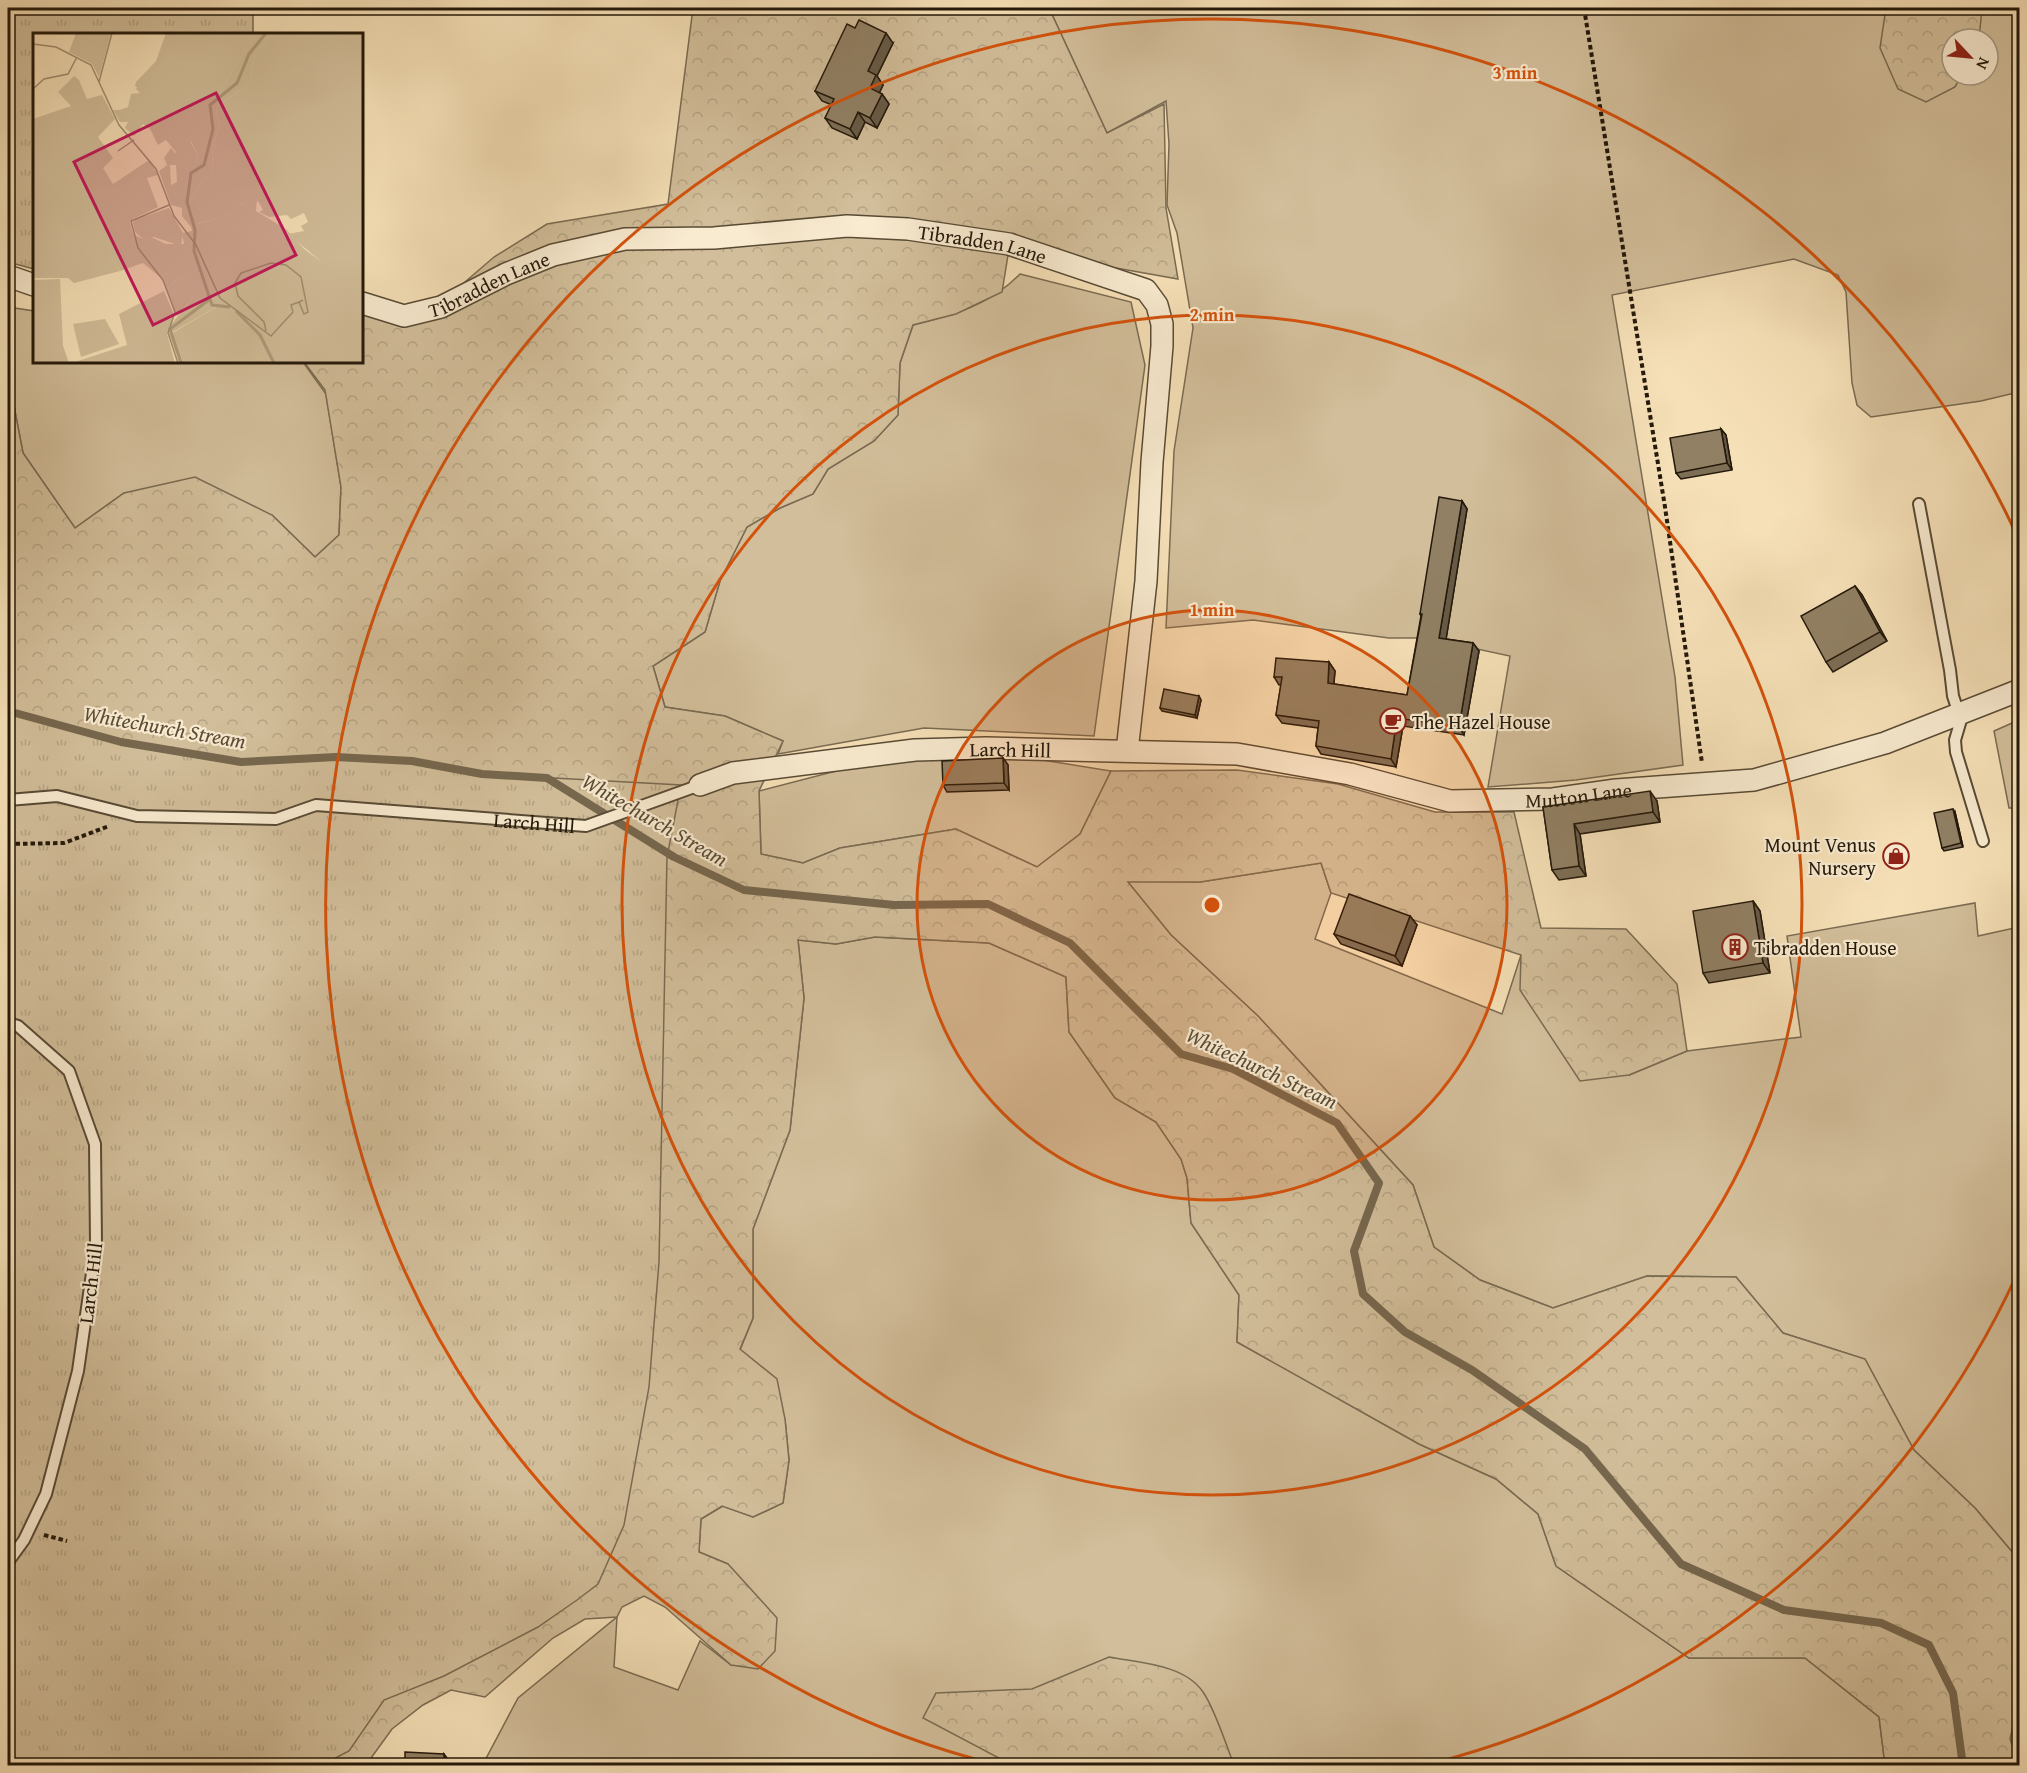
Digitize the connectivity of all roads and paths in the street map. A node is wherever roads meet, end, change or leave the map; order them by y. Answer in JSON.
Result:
{"nodes":[{"id":1,"x":1584,"y":8,"type":"edge"},
{"id":2,"x":8,"y":276,"type":"edge"},
{"id":3,"x":33,"y":285,"type":"edge"},
{"id":4,"x":363,"y":303,"type":"edge"},
{"id":5,"x":1919,"y":504,"type":"dead end"},
{"id":6,"x":2019,"y":690,"type":"edge"},
{"id":7,"x":1961,"y":713,"type":"junction"},
{"id":8,"x":1127,"y":752,"type":"junction"},
{"id":9,"x":1706,"y":784,"type":"junction"},
{"id":10,"x":700,"y":785,"type":"joint"},
{"id":11,"x":8,"y":800,"type":"edge"},
{"id":12,"x":137,"y":816,"type":"junction"},
{"id":13,"x":1983,"y":842,"type":"dead end"},
{"id":14,"x":8,"y":844,"type":"edge"},
{"id":15,"x":8,"y":1023,"type":"edge"},
{"id":16,"x":8,"y":1562,"type":"edge"}],
"edges":[{"from":1,"to":9,"type":"path"},
{"from":2,"to":3,"type":"street"},
{"from":4,"to":8,"type":"street","name":"Tibradden Lane"},
{"from":5,"to":7,"type":"lane"},
{"from":6,"to":7,"type":"street","name":"Mutton Lane"},
{"from":7,"to":9,"type":"street","name":"Mutton Lane"},
{"from":7,"to":13,"type":"lane"},
{"from":8,"to":9,"type":"street","name":"Mutton Lane"},
{"from":8,"to":10,"type":"street","name":"Larch Hill"},
{"from":10,"to":12,"type":"lane","name":"Larch Hill"},
{"from":11,"to":12,"type":"lane","name":"Larch Hill"},
{"from":12,"to":14,"type":"path"},
{"from":15,"to":16,"type":"lane","name":"Larch Hill"}]}
